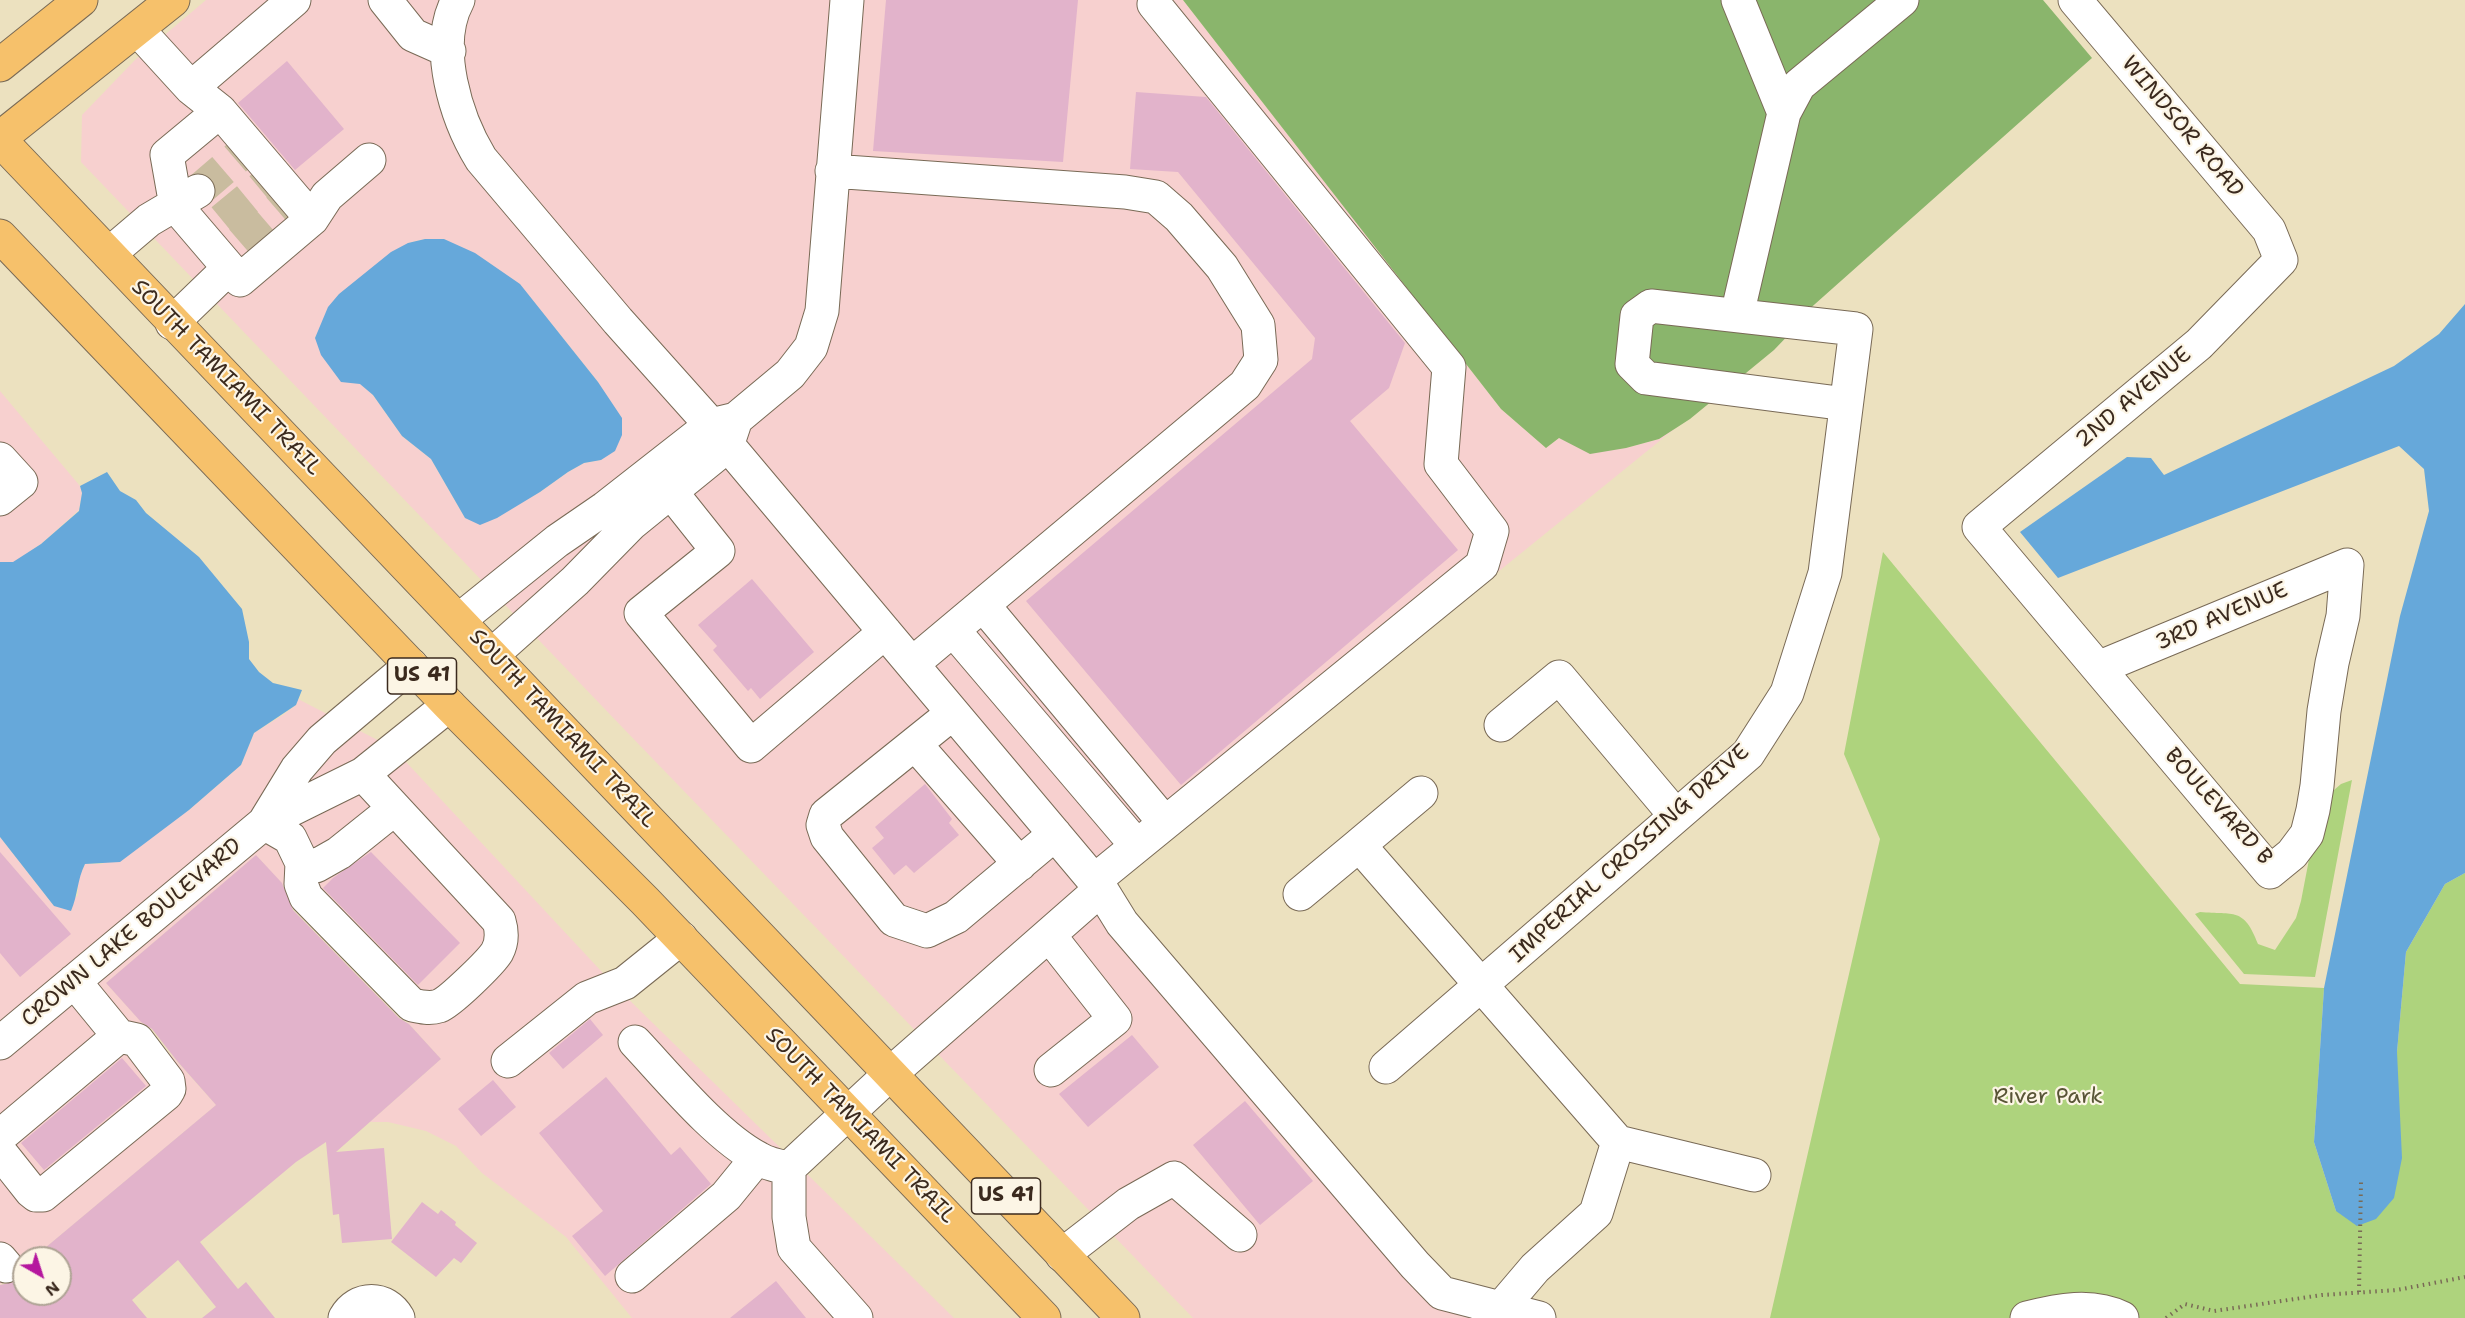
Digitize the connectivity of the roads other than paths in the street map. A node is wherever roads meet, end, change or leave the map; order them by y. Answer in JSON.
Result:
{"nodes":[{"id":1,"x":81,"y":0,"type":"edge"},
{"id":2,"x":173,"y":0,"type":"edge"},
{"id":3,"x":294,"y":0,"type":"edge"},
{"id":4,"x":385,"y":0,"type":"edge"},
{"id":5,"x":458,"y":0,"type":"edge"},
{"id":6,"x":847,"y":0,"type":"edge"},
{"id":7,"x":1155,"y":0,"type":"edge"},
{"id":8,"x":1738,"y":0,"type":"edge"},
{"id":9,"x":1902,"y":0,"type":"edge"},
{"id":10,"x":2087,"y":4,"type":"edge"},
{"id":11,"x":138,"y":30,"type":"junction"},
{"id":12,"x":449,"y":51,"type":"junction"},
{"id":13,"x":0,"y":65,"type":"edge"},
{"id":14,"x":191,"y":88,"type":"junction"},
{"id":15,"x":220,"y":111,"type":"junction"},
{"id":16,"x":1784,"y":113,"type":"junction"},
{"id":17,"x":0,"y":139,"type":"edge"},
{"id":18,"x":369,"y":160,"type":"dead end"},
{"id":19,"x":832,"y":171,"type":"junction"},
{"id":20,"x":286,"y":196,"type":"junction"},
{"id":21,"x":187,"y":198,"type":"junction"},
{"id":22,"x":0,"y":236,"type":"edge"},
{"id":23,"x":223,"y":245,"type":"junction"},
{"id":24,"x":110,"y":254,"type":"junction"},
{"id":25,"x":2281,"y":260,"type":"joint"},
{"id":26,"x":1737,"y":315,"type":"junction"},
{"id":27,"x":172,"y":323,"type":"junction"},
{"id":28,"x":1846,"y":404,"type":"junction"},
{"id":29,"x":725,"y":430,"type":"junction"},
{"id":30,"x":0,"y":459,"type":"edge"},
{"id":31,"x":670,"y":492,"type":"junction"},
{"id":32,"x":0,"y":499,"type":"edge"},
{"id":33,"x":1979,"y":527,"type":"joint"},
{"id":34,"x":2347,"y":565,"type":"joint"},
{"id":35,"x":983,"y":604,"type":"junction"},
{"id":36,"x":459,"y":620,"type":"junction"},
{"id":37,"x":954,"y":630,"type":"junction"},
{"id":38,"x":885,"y":632,"type":"junction"},
{"id":39,"x":492,"y":655,"type":"junction"},
{"id":40,"x":912,"y":664,"type":"junction"},
{"id":41,"x":411,"y":665,"type":"junction"},
{"id":42,"x":2098,"y":668,"type":"junction"},
{"id":43,"x":449,"y":705,"type":"junction"},
{"id":44,"x":953,"y":713,"type":"junction"},
{"id":45,"x":1501,"y":725,"type":"dead end"},
{"id":46,"x":915,"y":744,"type":"junction"},
{"id":47,"x":363,"y":774,"type":"junction"},
{"id":48,"x":1421,"y":793,"type":"dead end"},
{"id":49,"x":394,"y":808,"type":"junction"},
{"id":50,"x":1676,"y":816,"type":"junction"},
{"id":51,"x":264,"y":823,"type":"junction"},
{"id":52,"x":1165,"y":823,"type":"junction"},
{"id":53,"x":1055,"y":834,"type":"junction"},
{"id":54,"x":1359,"y":845,"type":"junction"},
{"id":55,"x":1137,"y":846,"type":"junction"},
{"id":56,"x":302,"y":863,"type":"junction"},
{"id":57,"x":1020,"y":864,"type":"junction"},
{"id":58,"x":1098,"y":885,"type":"junction"},
{"id":59,"x":1300,"y":894,"type":"dead end"},
{"id":60,"x":1048,"y":935,"type":"junction"},
{"id":61,"x":681,"y":938,"type":"junction"},
{"id":62,"x":74,"y":981,"type":"junction"},
{"id":63,"x":1481,"y":985,"type":"junction"},
{"id":64,"x":119,"y":1036,"type":"junction"},
{"id":65,"x":635,"y":1042,"type":"dead end"},
{"id":66,"x":0,"y":1043,"type":"edge"},
{"id":67,"x":508,"y":1061,"type":"dead end"},
{"id":68,"x":1386,"y":1067,"type":"dead end"},
{"id":69,"x":1051,"y":1070,"type":"dead end"},
{"id":70,"x":890,"y":1074,"type":"junction"},
{"id":71,"x":848,"y":1114,"type":"junction"},
{"id":72,"x":0,"y":1136,"type":"edge"},
{"id":73,"x":1618,"y":1142,"type":"junction"},
{"id":74,"x":0,"y":1152,"type":"edge"},
{"id":75,"x":757,"y":1158,"type":"junction"},
{"id":76,"x":789,"y":1168,"type":"junction"},
{"id":77,"x":1754,"y":1175,"type":"dead end"},
{"id":78,"x":1240,"y":1235,"type":"dead end"},
{"id":79,"x":1062,"y":1255,"type":"junction"},
{"id":80,"x":632,"y":1276,"type":"dead end"},
{"id":81,"x":1498,"y":1315,"type":"edge"},
{"id":82,"x":345,"y":1318,"type":"edge"},
{"id":83,"x":398,"y":1318,"type":"edge"},
{"id":84,"x":856,"y":1318,"type":"edge"},
{"id":85,"x":1044,"y":1318,"type":"edge"},
{"id":86,"x":1123,"y":1318,"type":"edge"},
{"id":87,"x":1539,"y":1318,"type":"edge"},
{"id":88,"x":2027,"y":1318,"type":"edge"},
{"id":89,"x":2122,"y":1318,"type":"edge"}],
"edges":[{"from":1,"to":13,"type":"main road"},
{"from":2,"to":11,"type":"main road"},
{"from":3,"to":14,"type":"street"},
{"from":4,"to":12,"type":"street"},
{"from":5,"to":12,"type":"street"},
{"from":6,"to":19,"type":"street"},
{"from":7,"to":52,"type":"street"},
{"from":8,"to":16,"type":"street"},
{"from":9,"to":16,"type":"street"},
{"from":10,"to":25,"type":"street","name":"WINDSOR ROAD"},
{"from":11,"to":14,"type":"street"},
{"from":11,"to":17,"type":"main road"},
{"from":12,"to":29,"type":"street"},
{"from":14,"to":15,"type":"street"},
{"from":15,"to":20,"type":"street"},
{"from":15,"to":21,"type":"street"},
{"from":16,"to":26,"type":"street"},
{"from":17,"to":24,"type":"main road","name":"SOUTH TAMIAMI TRAIL","number":"US 41"},
{"from":18,"to":20,"type":"street"},
{"from":19,"to":29,"type":"street"},
{"from":19,"to":35,"type":"street"},
{"from":20,"to":23,"type":"street"},
{"from":21,"to":23,"type":"street"},
{"from":21,"to":24,"type":"street"},
{"from":22,"to":41,"type":"main road","name":"SOUTH TAMIAMI TRAIL","number":"US 41"},
{"from":23,"to":27,"type":"street"},
{"from":24,"to":27,"type":"main road","name":"SOUTH TAMIAMI TRAIL","number":"US 41"},
{"from":25,"to":33,"type":"street","name":"2ND AVENUE"},
{"from":26,"to":28,"type":"street","name":"IMPERIAL CROSSING DRIVE"},
{"from":26,"to":28,"type":"street"},
{"from":27,"to":36,"type":"main road","name":"SOUTH TAMIAMI TRAIL","number":"US 41"},
{"from":28,"to":50,"type":"street","name":"IMPERIAL CROSSING DRIVE"},
{"from":29,"to":31,"type":"street"},
{"from":29,"to":36,"type":"street"},
{"from":29,"to":38,"type":"street"},
{"from":30,"to":32,"type":"street"},
{"from":31,"to":38,"type":"street"},
{"from":31,"to":39,"type":"street"},
{"from":33,"to":42,"type":"street","name":"BOULEVARD B"},
{"from":34,"to":42,"type":"street","name":"3RD AVENUE"},
{"from":34,"to":42,"type":"street","name":"BOULEVARD B"},
{"from":35,"to":37,"type":"street"},
{"from":35,"to":52,"type":"street"},
{"from":36,"to":39,"type":"main road","name":"SOUTH TAMIAMI TRAIL","number":"US 41"},
{"from":37,"to":40,"type":"street"},
{"from":37,"to":55,"type":"street"},
{"from":38,"to":40,"type":"street"},
{"from":39,"to":70,"type":"main road","name":"SOUTH TAMIAMI TRAIL","number":"US 41"},
{"from":40,"to":44,"type":"street"},
{"from":41,"to":43,"type":"main road","name":"SOUTH TAMIAMI TRAIL","number":"US 41"},
{"from":41,"to":51,"type":"street","name":"CROWN LAKE BOULEVARD"},
{"from":43,"to":47,"type":"street","name":"CROWN LAKE BOULEVARD"},
{"from":43,"to":61,"type":"main road","name":"SOUTH TAMIAMI TRAIL","number":"US 41"},
{"from":44,"to":46,"type":"street"},
{"from":44,"to":53,"type":"street"},
{"from":45,"to":50,"type":"street"},
{"from":46,"to":57,"type":"street"},
{"from":46,"to":57,"type":"street"},
{"from":47,"to":49,"type":"street"},
{"from":47,"to":51,"type":"street","name":"CROWN LAKE BOULEVARD"},
{"from":48,"to":54,"type":"street"},
{"from":49,"to":56,"type":"street"},
{"from":49,"to":56,"type":"street"},
{"from":50,"to":63,"type":"street","name":"IMPERIAL CROSSING DRIVE"},
{"from":51,"to":56,"type":"street"},
{"from":51,"to":62,"type":"street","name":"CROWN LAKE BOULEVARD"},
{"from":52,"to":55,"type":"street"},
{"from":53,"to":57,"type":"street"},
{"from":53,"to":58,"type":"street"},
{"from":54,"to":59,"type":"street"},
{"from":54,"to":63,"type":"street"},
{"from":55,"to":58,"type":"street"},
{"from":58,"to":60,"type":"street"},
{"from":58,"to":81,"type":"street"},
{"from":60,"to":69,"type":"street"},
{"from":60,"to":70,"type":"street"},
{"from":61,"to":67,"type":"street"},
{"from":61,"to":71,"type":"main road","name":"SOUTH TAMIAMI TRAIL","number":"US 41"},
{"from":62,"to":64,"type":"street"},
{"from":62,"to":66,"type":"street","name":"CROWN LAKE BOULEVARD"},
{"from":63,"to":68,"type":"street","name":"IMPERIAL CROSSING DRIVE"},
{"from":63,"to":73,"type":"street"},
{"from":64,"to":72,"type":"street"},
{"from":64,"to":74,"type":"street"},
{"from":65,"to":75,"type":"street"},
{"from":70,"to":71,"type":"street"},
{"from":70,"to":79,"type":"main road","name":"SOUTH TAMIAMI TRAIL","number":"US 41"},
{"from":71,"to":76,"type":"street"},
{"from":71,"to":85,"type":"main road","name":"SOUTH TAMIAMI TRAIL","number":"US 41"},
{"from":73,"to":77,"type":"street"},
{"from":73,"to":81,"type":"street"},
{"from":75,"to":76,"type":"street"},
{"from":75,"to":80,"type":"street"},
{"from":76,"to":84,"type":"street"},
{"from":78,"to":79,"type":"street"},
{"from":79,"to":86,"type":"main road","name":"SOUTH TAMIAMI TRAIL","number":"US 41"},
{"from":81,"to":87,"type":"street"},
{"from":82,"to":83,"type":"street"},
{"from":88,"to":89,"type":"street"}]}
